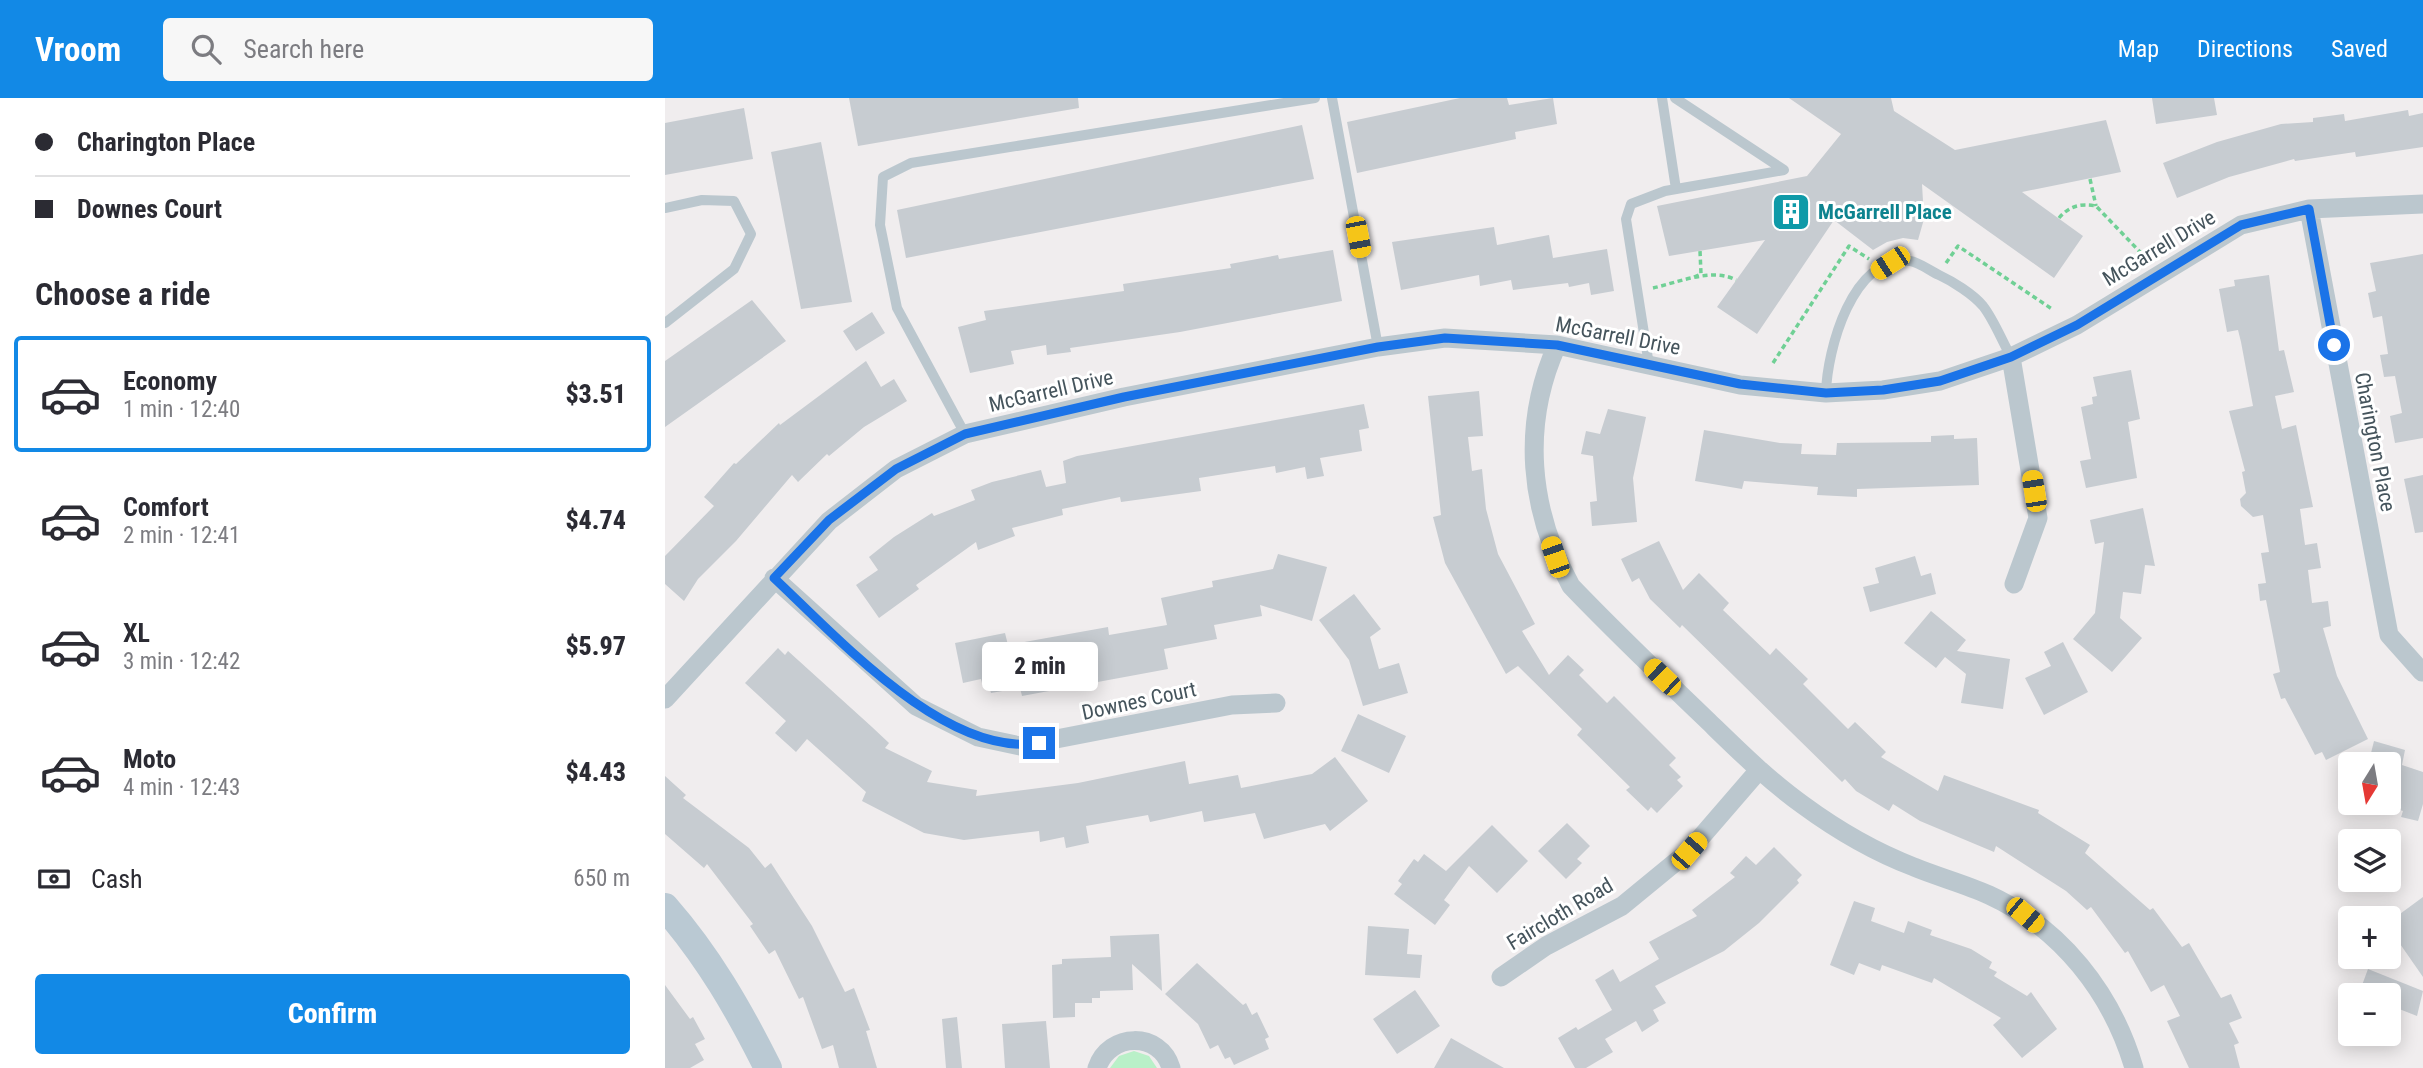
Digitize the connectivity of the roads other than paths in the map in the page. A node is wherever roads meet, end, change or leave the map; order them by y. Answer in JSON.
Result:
{"nodes":[{"id":1,"x":1315,"y":98,"type":"edge"},
{"id":2,"x":1332,"y":98,"type":"edge"},
{"id":3,"x":1662,"y":98,"type":"edge"},
{"id":4,"x":1675,"y":98,"type":"edge"},
{"id":5,"x":1676,"y":189,"type":"junction"},
{"id":6,"x":2423,"y":204,"type":"edge"},
{"id":7,"x":665,"y":208,"type":"edge"},
{"id":8,"x":2309,"y":209,"type":"junction"},
{"id":9,"x":665,"y":323,"type":"edge"},
{"id":10,"x":1557,"y":345,"type":"junction"},
{"id":11,"x":1378,"y":347,"type":"junction"},
{"id":12,"x":2011,"y":357,"type":"junction"},
{"id":13,"x":1649,"y":365,"type":"junction"},
{"id":14,"x":1826,"y":393,"type":"junction"},
{"id":15,"x":965,"y":434,"type":"junction"},
{"id":16,"x":774,"y":578,"type":"junction"},
{"id":17,"x":2014,"y":584,"type":"dead end"},
{"id":18,"x":2422,"y":672,"type":"edge"},
{"id":19,"x":665,"y":699,"type":"edge"},
{"id":20,"x":1276,"y":703,"type":"dead end"},
{"id":21,"x":1759,"y":770,"type":"junction"},
{"id":22,"x":665,"y":907,"type":"edge"},
{"id":23,"x":1501,"y":977,"type":"dead end"},
{"id":24,"x":768,"y":1068,"type":"edge"},
{"id":25,"x":1097,"y":1068,"type":"edge"},
{"id":26,"x":1171,"y":1068,"type":"edge"},
{"id":27,"x":2134,"y":1068,"type":"edge"}],
"edges":[{"from":1,"to":15,"type":"lane"},
{"from":2,"to":11,"type":"lane"},
{"from":3,"to":5,"type":"lane"},
{"from":4,"to":5,"type":"lane"},
{"from":5,"to":13,"type":"lane"},
{"from":6,"to":8,"type":"street","name":"McGarrell Drive"},
{"from":7,"to":9,"type":"lane"},
{"from":8,"to":12,"type":"street","name":"McGarrell Drive"},
{"from":8,"to":18,"type":"street","name":"Charington Place"},
{"from":10,"to":11,"type":"street","name":"McGarrell Drive"},
{"from":10,"to":13,"type":"street","name":"McGarrell Drive"},
{"from":10,"to":21,"type":"street"},
{"from":11,"to":15,"type":"street","name":"McGarrell Drive"},
{"from":12,"to":14,"type":"street","name":"McGarrell Drive"},
{"from":12,"to":14,"type":"lane"},
{"from":12,"to":17,"type":"street"},
{"from":13,"to":14,"type":"street","name":"McGarrell Drive"},
{"from":15,"to":16,"type":"street","name":"McGarrell Drive"},
{"from":16,"to":19,"type":"street","name":"McGarrell Drive"},
{"from":16,"to":20,"type":"street","name":"Downes Court"},
{"from":21,"to":23,"type":"street","name":"Faircloth Road"},
{"from":21,"to":27,"type":"street"},
{"from":22,"to":24,"type":"street"},
{"from":25,"to":26,"type":"street"}]}
